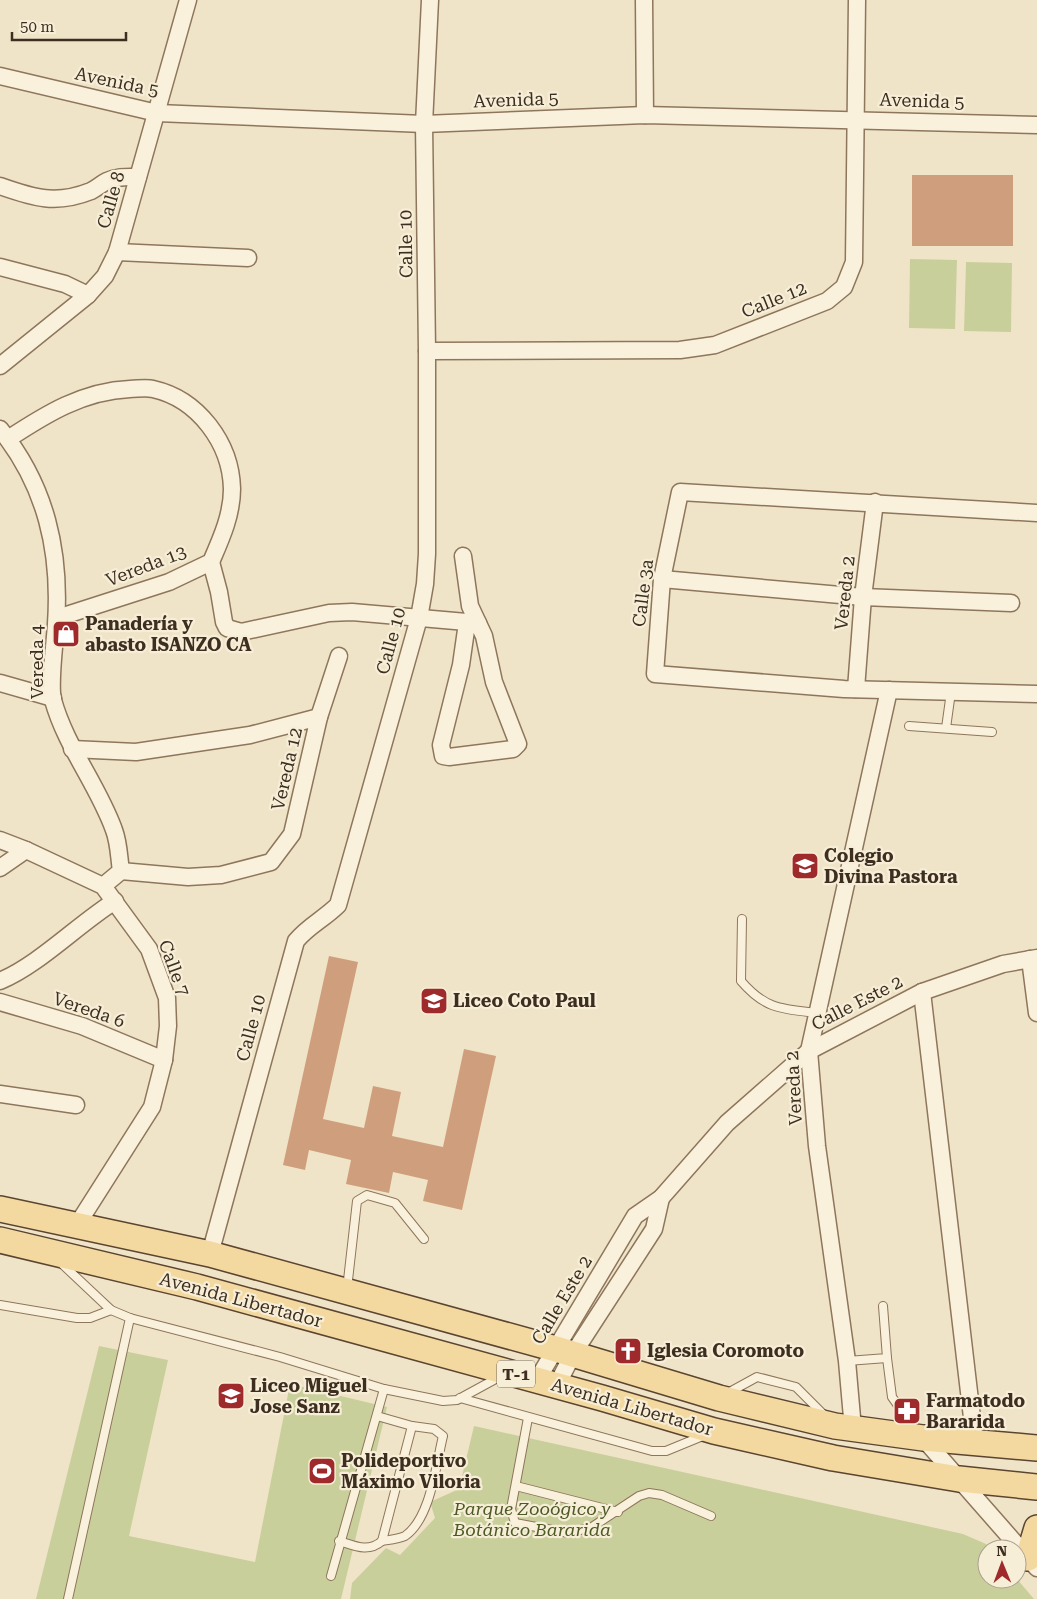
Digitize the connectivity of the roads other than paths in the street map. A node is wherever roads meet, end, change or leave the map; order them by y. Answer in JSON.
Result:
{"nodes":[{"id":1,"x":188,"y":0,"type":"edge"},
{"id":2,"x":430,"y":0,"type":"edge"},
{"id":3,"x":644,"y":0,"type":"edge"},
{"id":4,"x":857,"y":0,"type":"edge"},
{"id":5,"x":0,"y":76,"type":"edge"},
{"id":6,"x":157,"y":113,"type":"junction"},
{"id":7,"x":645,"y":116,"type":"junction"},
{"id":8,"x":855,"y":119,"type":"junction"},
{"id":9,"x":424,"y":124,"type":"junction"},
{"id":10,"x":1037,"y":125,"type":"edge"},
{"id":11,"x":138,"y":177,"type":"junction"},
{"id":12,"x":0,"y":186,"type":"edge"},
{"id":13,"x":117,"y":252,"type":"junction"},
{"id":14,"x":248,"y":258,"type":"dead end"},
{"id":15,"x":0,"y":267,"type":"edge"},
{"id":16,"x":88,"y":294,"type":"junction"},
{"id":17,"x":428,"y":351,"type":"junction"},
{"id":18,"x":0,"y":366,"type":"edge"},
{"id":19,"x":4,"y":434,"type":"edge"},
{"id":20,"x":875,"y":502,"type":"junction"},
{"id":21,"x":1037,"y":513,"type":"edge"},
{"id":22,"x":463,"y":556,"type":"dead end"},
{"id":23,"x":211,"y":562,"type":"junction"},
{"id":24,"x":662,"y":579,"type":"junction"},
{"id":25,"x":863,"y":597,"type":"junction"},
{"id":26,"x":1011,"y":603,"type":"dead end"},
{"id":27,"x":57,"y":618,"type":"junction"},
{"id":28,"x":419,"y":618,"type":"junction"},
{"id":29,"x":473,"y":623,"type":"junction"},
{"id":30,"x":339,"y":656,"type":"dead end"},
{"id":31,"x":1,"y":685,"type":"edge"},
{"id":32,"x":856,"y":689,"type":"junction"},
{"id":33,"x":889,"y":690,"type":"junction"},
{"id":34,"x":951,"y":692,"type":"junction"},
{"id":35,"x":1037,"y":694,"type":"edge"},
{"id":36,"x":53,"y":698,"type":"junction"},
{"id":37,"x":319,"y":717,"type":"junction"},
{"id":38,"x":909,"y":726,"type":"dead end"},
{"id":39,"x":946,"y":728,"type":"junction"},
{"id":40,"x":992,"y":732,"type":"dead end"},
{"id":41,"x":72,"y":749,"type":"junction"},
{"id":42,"x":0,"y":840,"type":"edge"},
{"id":43,"x":26,"y":850,"type":"junction"},
{"id":44,"x":0,"y":868,"type":"edge"},
{"id":45,"x":121,"y":871,"type":"junction"},
{"id":46,"x":103,"y":886,"type":"junction"},
{"id":47,"x":115,"y":901,"type":"junction"},
{"id":48,"x":742,"y":919,"type":"dead end"},
{"id":49,"x":1033,"y":959,"type":"edge"},
{"id":50,"x":0,"y":981,"type":"edge"},
{"id":51,"x":922,"y":992,"type":"junction"},
{"id":52,"x":0,"y":1002,"type":"edge"},
{"id":53,"x":1037,"y":1012,"type":"edge"},
{"id":54,"x":817,"y":1013,"type":"junction"},
{"id":55,"x":809,"y":1051,"type":"junction"},
{"id":56,"x":164,"y":1060,"type":"junction"},
{"id":57,"x":0,"y":1094,"type":"edge"},
{"id":58,"x":76,"y":1105,"type":"dead end"},
{"id":59,"x":661,"y":1198,"type":"junction"},
{"id":60,"x":0,"y":1209,"type":"edge"},
{"id":61,"x":77,"y":1225,"type":"junction"},
{"id":62,"x":424,"y":1239,"type":"dead end"},
{"id":63,"x":0,"y":1240,"type":"edge"},
{"id":64,"x":48,"y":1250,"type":"junction"},
{"id":65,"x":210,"y":1254,"type":"junction"},
{"id":66,"x":347,"y":1291,"type":"junction"},
{"id":67,"x":0,"y":1305,"type":"edge"},
{"id":68,"x":883,"y":1306,"type":"dead end"},
{"id":69,"x":111,"y":1310,"type":"junction"},
{"id":70,"x":130,"y":1318,"type":"junction"},
{"id":71,"x":565,"y":1351,"type":"junction"},
{"id":72,"x":887,"y":1358,"type":"junction"},
{"id":73,"x":847,"y":1361,"type":"junction"},
{"id":74,"x":508,"y":1372,"type":"junction"},
{"id":75,"x":547,"y":1383,"type":"junction"},
{"id":76,"x":384,"y":1389,"type":"junction"},
{"id":77,"x":460,"y":1398,"type":"junction"},
{"id":78,"x":377,"y":1416,"type":"junction"},
{"id":79,"x":528,"y":1418,"type":"junction"},
{"id":80,"x":412,"y":1426,"type":"junction"},
{"id":81,"x":844,"y":1428,"type":"junction"},
{"id":82,"x":714,"y":1432,"type":"junction"},
{"id":83,"x":923,"y":1438,"type":"junction"},
{"id":84,"x":975,"y":1443,"type":"junction"},
{"id":85,"x":1037,"y":1448,"type":"edge"},
{"id":86,"x":958,"y":1479,"type":"junction"},
{"id":87,"x":516,"y":1486,"type":"junction"},
{"id":88,"x":1037,"y":1487,"type":"edge"},
{"id":89,"x":618,"y":1512,"type":"junction"},
{"id":90,"x":711,"y":1516,"type":"dead end"},
{"id":91,"x":1037,"y":1528,"type":"edge"},
{"id":92,"x":339,"y":1541,"type":"junction"},
{"id":93,"x":382,"y":1541,"type":"junction"},
{"id":94,"x":1033,"y":1563,"type":"edge"},
{"id":95,"x":331,"y":1576,"type":"dead end"},
{"id":96,"x":68,"y":1599,"type":"edge"}],
"edges":[{"from":1,"to":6,"type":"street","name":"Calle 8"},
{"from":2,"to":9,"type":"street","name":"Calle 10"},
{"from":3,"to":7,"type":"street"},
{"from":4,"to":8,"type":"street","name":"Calle 12"},
{"from":5,"to":6,"type":"street","name":"Avenida 5"},
{"from":6,"to":9,"type":"street","name":"Avenida 5"},
{"from":6,"to":11,"type":"street","name":"Calle 8"},
{"from":7,"to":8,"type":"street","name":"Avenida 5"},
{"from":7,"to":9,"type":"street","name":"Avenida 5"},
{"from":8,"to":10,"type":"street","name":"Avenida 5"},
{"from":8,"to":17,"type":"street","name":"Calle 12"},
{"from":9,"to":17,"type":"street","name":"Calle 10"},
{"from":11,"to":12,"type":"street"},
{"from":11,"to":13,"type":"street","name":"Calle 8"},
{"from":13,"to":14,"type":"street"},
{"from":13,"to":16,"type":"street","name":"Calle 8"},
{"from":15,"to":16,"type":"street"},
{"from":16,"to":18,"type":"street","name":"Calle 8"},
{"from":17,"to":28,"type":"street","name":"Calle 10"},
{"from":19,"to":23,"type":"street","name":"Vereda 13"},
{"from":19,"to":27,"type":"street","name":"Vereda 4"},
{"from":20,"to":21,"type":"street","name":"Calle 3a"},
{"from":20,"to":24,"type":"street","name":"Calle 3a"},
{"from":20,"to":25,"type":"street","name":"Vereda 2"},
{"from":22,"to":29,"type":"street"},
{"from":23,"to":27,"type":"street","name":"Vereda 13"},
{"from":23,"to":28,"type":"street"},
{"from":24,"to":25,"type":"street"},
{"from":24,"to":32,"type":"street","name":"Calle 3a"},
{"from":25,"to":26,"type":"street"},
{"from":25,"to":32,"type":"street","name":"Vereda 2"},
{"from":27,"to":36,"type":"street","name":"Vereda 4"},
{"from":28,"to":29,"type":"street"},
{"from":28,"to":65,"type":"street","name":"Calle 10"},
{"from":29,"to":29,"type":"street"},
{"from":30,"to":37,"type":"street"},
{"from":31,"to":36,"type":"street"},
{"from":32,"to":33,"type":"street","name":"Calle 3a"},
{"from":33,"to":34,"type":"street","name":"Calle 3a"},
{"from":33,"to":54,"type":"street","name":"Vereda 2"},
{"from":34,"to":35,"type":"street","name":"Calle 3a"},
{"from":34,"to":39,"type":"lane"},
{"from":36,"to":41,"type":"street","name":"Vereda 4"},
{"from":37,"to":41,"type":"street","name":"Vereda 12"},
{"from":37,"to":45,"type":"street","name":"Vereda 12"},
{"from":38,"to":39,"type":"lane"},
{"from":39,"to":40,"type":"lane"},
{"from":41,"to":45,"type":"street","name":"Vereda 4"},
{"from":42,"to":43,"type":"street","name":"Calle 7"},
{"from":43,"to":44,"type":"street"},
{"from":43,"to":46,"type":"street","name":"Calle 7"},
{"from":45,"to":46,"type":"street"},
{"from":46,"to":47,"type":"street","name":"Calle 7"},
{"from":47,"to":50,"type":"street"},
{"from":47,"to":56,"type":"street","name":"Calle 7"},
{"from":48,"to":54,"type":"lane"},
{"from":49,"to":51,"type":"street","name":"Calle Este 2"},
{"from":49,"to":53,"type":"street"},
{"from":51,"to":55,"type":"street","name":"Calle Este 2"},
{"from":51,"to":84,"type":"street"},
{"from":52,"to":56,"type":"street","name":"Vereda 6"},
{"from":54,"to":55,"type":"street","name":"Vereda 2"},
{"from":55,"to":59,"type":"street","name":"Calle Este 2"},
{"from":55,"to":73,"type":"street","name":"Vereda 2"},
{"from":56,"to":61,"type":"street","name":"Calle 7"},
{"from":57,"to":58,"type":"street"},
{"from":59,"to":71,"type":"street","name":"Calle Este 2"},
{"from":59,"to":71,"type":"street","name":"Calle Este 2"},
{"from":60,"to":61,"type":"main road","name":"Avenida Libertador","number":"T-1"},
{"from":61,"to":65,"type":"main road","name":"Avenida Libertador","number":"T-1"},
{"from":62,"to":66,"type":"lane"},
{"from":63,"to":64,"type":"main road","name":"Avenida Libertador","number":"T-1"},
{"from":64,"to":69,"type":"lane"},
{"from":64,"to":74,"type":"main road","name":"Avenida Libertador","number":"T-1"},
{"from":65,"to":66,"type":"main road","name":"Avenida Libertador","number":"T-1"},
{"from":66,"to":71,"type":"main road","name":"Avenida Libertador","number":"T-1"},
{"from":67,"to":69,"type":"lane"},
{"from":68,"to":72,"type":"lane"},
{"from":69,"to":70,"type":"lane"},
{"from":70,"to":76,"type":"lane"},
{"from":70,"to":96,"type":"lane"},
{"from":71,"to":75,"type":"street","name":"Calle Este 2"},
{"from":71,"to":81,"type":"main road","name":"Avenida Libertador","number":"T-1"},
{"from":72,"to":73,"type":"lane"},
{"from":72,"to":83,"type":"lane"},
{"from":73,"to":81,"type":"street","name":"Vereda 2"},
{"from":74,"to":75,"type":"main road","name":"Avenida Libertador","number":"T-1"},
{"from":74,"to":77,"type":"lane"},
{"from":75,"to":82,"type":"main road","name":"Avenida Libertador","number":"T-1"},
{"from":76,"to":77,"type":"lane"},
{"from":76,"to":78,"type":"lane"},
{"from":77,"to":79,"type":"lane"},
{"from":78,"to":80,"type":"lane"},
{"from":78,"to":92,"type":"lane"},
{"from":79,"to":82,"type":"lane"},
{"from":79,"to":87,"type":"lane"},
{"from":80,"to":93,"type":"lane"},
{"from":80,"to":93,"type":"lane"},
{"from":81,"to":83,"type":"main road","name":"Avenida Libertador","number":"T-1"},
{"from":82,"to":86,"type":"main road","name":"Avenida Libertador","number":"T-1"},
{"from":83,"to":84,"type":"main road","name":"Avenida Libertador","number":"T-1"},
{"from":83,"to":86,"type":"street"},
{"from":84,"to":85,"type":"main road","name":"Avenida Libertador","number":"T-1"},
{"from":86,"to":88,"type":"main road","name":"Avenida Libertador","number":"T-1"},
{"from":86,"to":94,"type":"street"},
{"from":87,"to":89,"type":"lane"},
{"from":87,"to":89,"type":"lane"},
{"from":89,"to":90,"type":"lane"},
{"from":91,"to":94,"type":"main road"},
{"from":92,"to":93,"type":"lane"},
{"from":92,"to":95,"type":"lane"}]}
